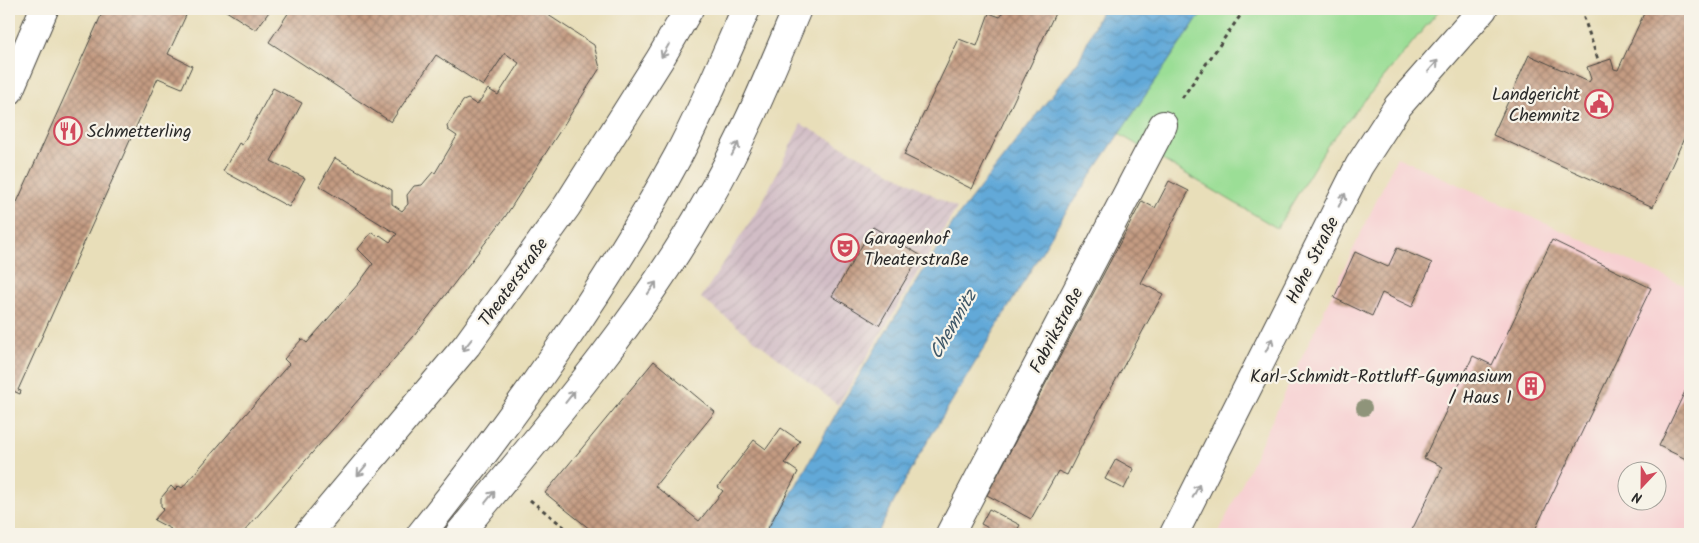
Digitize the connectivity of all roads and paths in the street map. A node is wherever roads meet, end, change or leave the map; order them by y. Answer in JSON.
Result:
{"nodes":[{"id":1,"x":44,"y":9,"type":"edge"},
{"id":2,"x":689,"y":9,"type":"edge"},
{"id":3,"x":746,"y":9,"type":"edge"},
{"id":4,"x":797,"y":9,"type":"edge"},
{"id":5,"x":1245,"y":9,"type":"edge"},
{"id":6,"x":1483,"y":9,"type":"edge"},
{"id":7,"x":1581,"y":9,"type":"edge"},
{"id":8,"x":1599,"y":63,"type":"dead end"},
{"id":9,"x":9,"y":91,"type":"edge"},
{"id":10,"x":1163,"y":125,"type":"joint"},
{"id":11,"x":504,"y":480,"type":"junction"},
{"id":12,"x":308,"y":534,"type":"edge"},
{"id":13,"x":420,"y":534,"type":"edge"},
{"id":14,"x":459,"y":534,"type":"edge"},
{"id":15,"x":570,"y":534,"type":"edge"},
{"id":16,"x":950,"y":534,"type":"edge"},
{"id":17,"x":1174,"y":534,"type":"edge"}],
"edges":[{"from":1,"to":9,"type":"main road"},
{"from":2,"to":12,"type":"main road","name":"Theaterstraße","one_way":true},
{"from":3,"to":13,"type":"main road"},
{"from":11,"to":4,"type":"main road","one_way":true},
{"from":5,"to":10,"type":"path"},
{"from":17,"to":6,"type":"main road","name":"Hohe Straße","one_way":true},
{"from":7,"to":8,"type":"path"},
{"from":10,"to":16,"type":"main road","name":"Fabrikstraße"},
{"from":14,"to":11,"type":"main road","one_way":true},
{"from":11,"to":15,"type":"path"}]}
